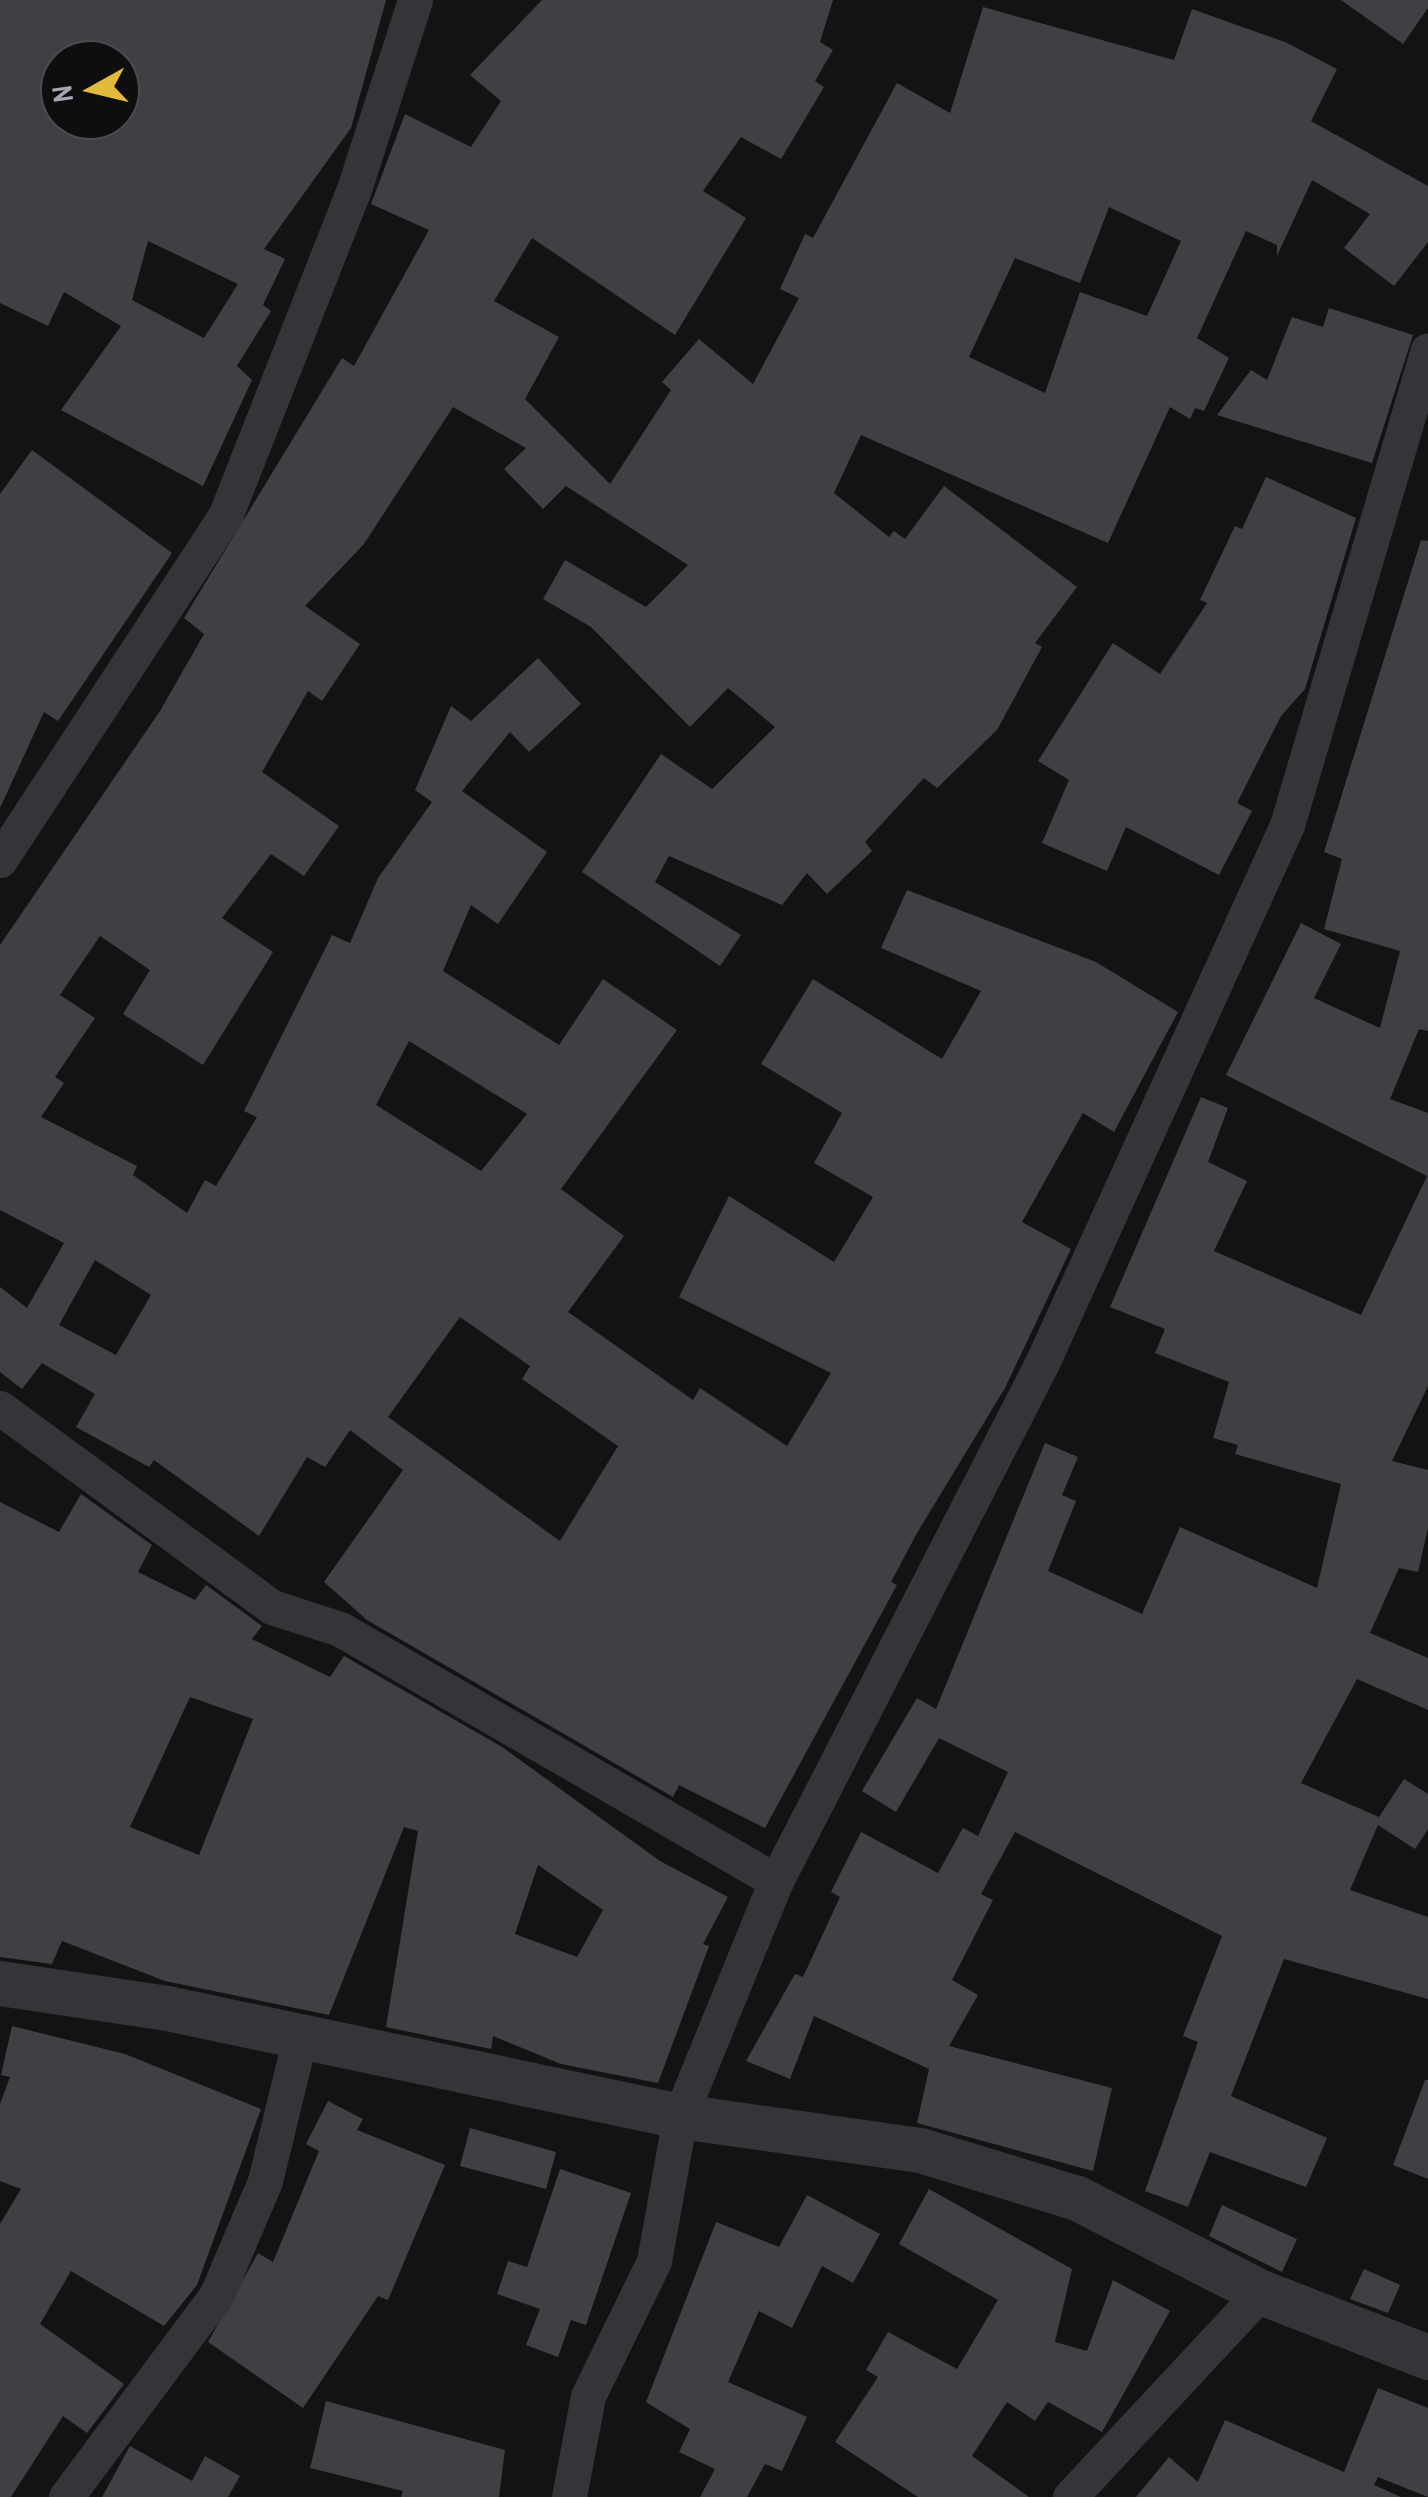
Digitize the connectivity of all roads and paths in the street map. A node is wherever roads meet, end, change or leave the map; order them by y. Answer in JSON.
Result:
{"nodes":[{"id":1,"x":415,"y":0,"type":"edge"},
{"id":2,"x":1428,"y":350,"type":"edge"},
{"id":3,"x":0,"y":860,"type":"edge"},
{"id":4,"x":0,"y":1408,"type":"edge"},
{"id":5,"x":776,"y":1881,"type":"junction"},
{"id":6,"x":0,"y":1983,"type":"edge"},
{"id":7,"x":300,"y":2037,"type":"junction"},
{"id":8,"x":680,"y":2116,"type":"junction"},
{"id":9,"x":1261,"y":2292,"type":"junction"},
{"id":10,"x":1428,"y":2357,"type":"edge"},
{"id":11,"x":66,"y":2497,"type":"edge"},
{"id":12,"x":569,"y":2497,"type":"edge"},
{"id":13,"x":1070,"y":2497,"type":"edge"}],
"edges":[{"from":1,"to":3,"type":"street"},
{"from":2,"to":5,"type":"street"},
{"from":4,"to":5,"type":"street"},
{"from":5,"to":8,"type":"street"},
{"from":6,"to":7,"type":"street"},
{"from":7,"to":8,"type":"street"},
{"from":7,"to":11,"type":"street"},
{"from":8,"to":9,"type":"street"},
{"from":8,"to":12,"type":"street"},
{"from":9,"to":10,"type":"street"},
{"from":9,"to":13,"type":"street"}]}
